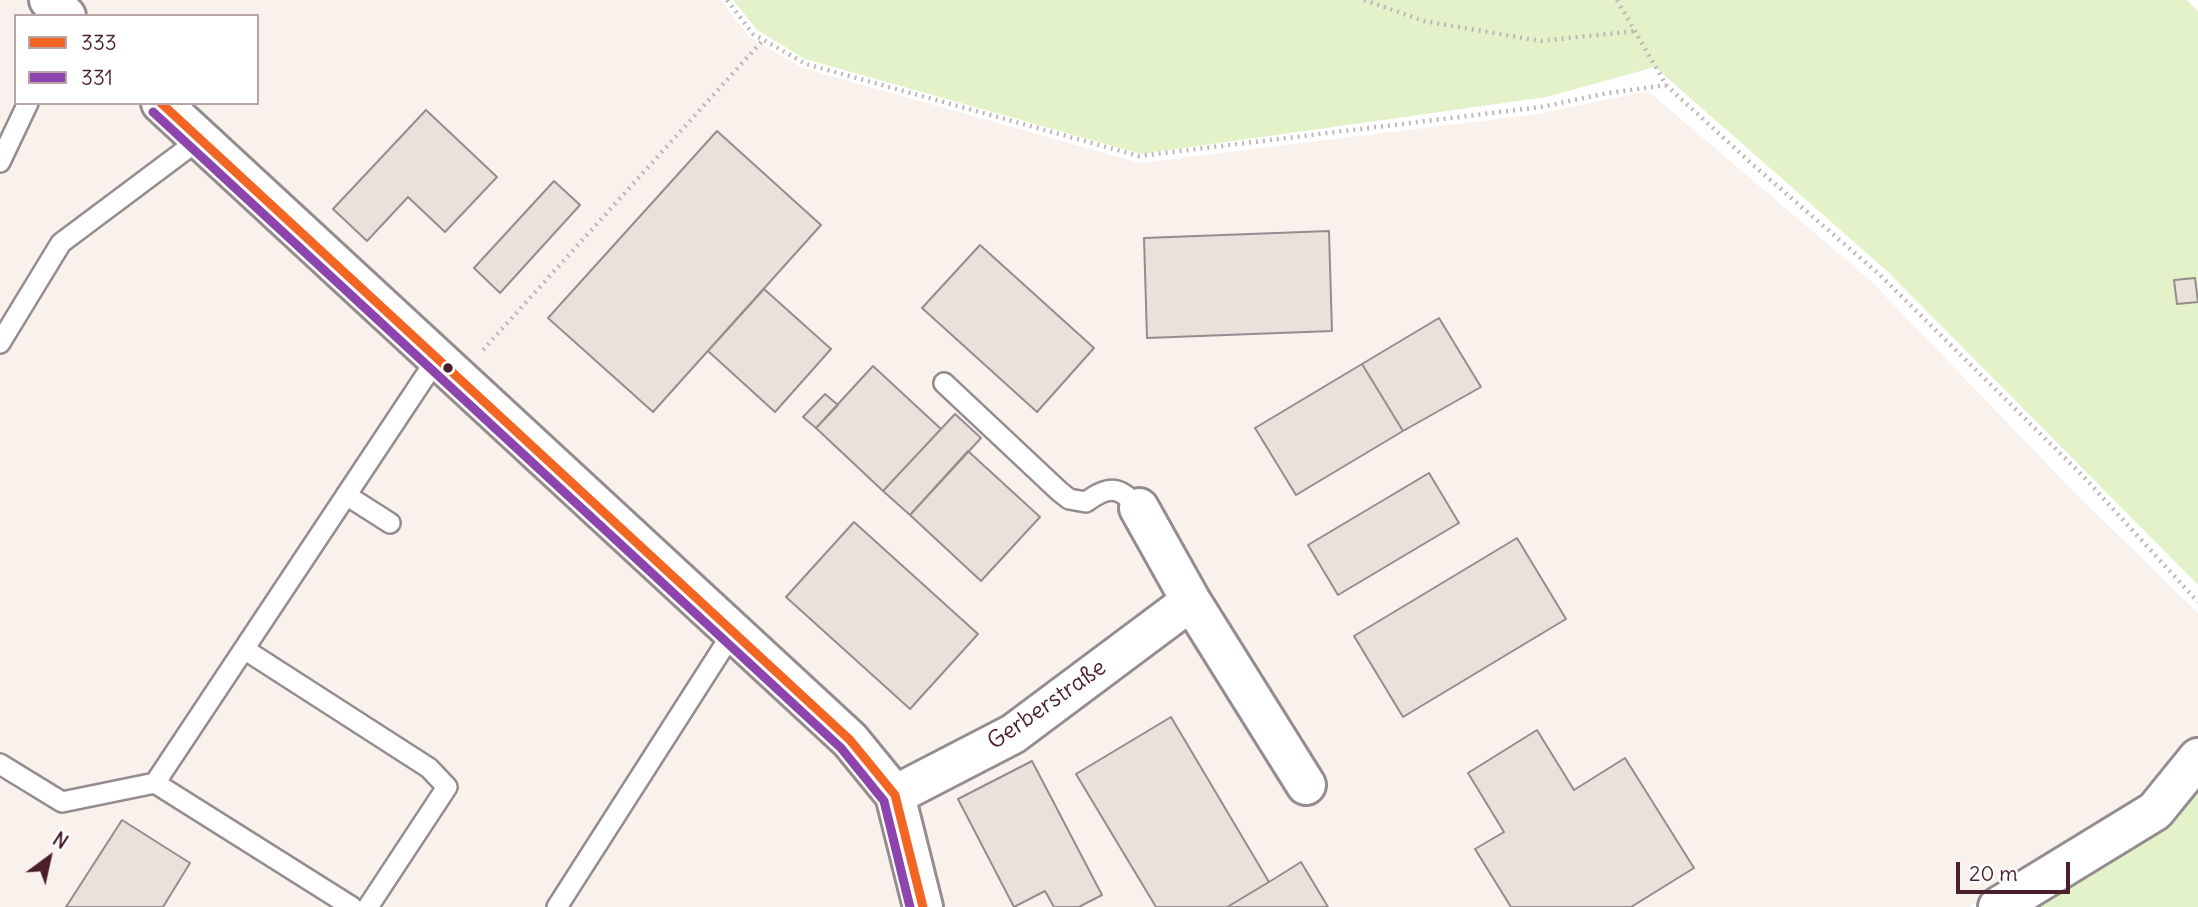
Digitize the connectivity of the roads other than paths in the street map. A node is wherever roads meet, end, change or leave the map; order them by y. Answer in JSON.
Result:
{"nodes":[{"id":1,"x":49,"y":0,"type":"edge"},
{"id":2,"x":64,"y":14,"type":"edge"},
{"id":3,"x":26,"y":105,"type":"edge"},
{"id":4,"x":163,"y":105,"type":"edge"},
{"id":5,"x":200,"y":139,"type":"junction"},
{"id":6,"x":0,"y":162,"type":"edge"},
{"id":7,"x":0,"y":343,"type":"edge"},
{"id":8,"x":448,"y":367,"type":"junction"},
{"id":9,"x":944,"y":383,"type":"dead end"},
{"id":10,"x":346,"y":495,"type":"junction"},
{"id":11,"x":1139,"y":508,"type":"joint"},
{"id":12,"x":390,"y":523,"type":"dead end"},
{"id":13,"x":1191,"y":601,"type":"junction"},
{"id":14,"x":733,"y":632,"type":"junction"},
{"id":15,"x":244,"y":649,"type":"junction"},
{"id":16,"x":2198,"y":758,"type":"edge"},
{"id":17,"x":0,"y":764,"type":"edge"},
{"id":18,"x":155,"y":783,"type":"junction"},
{"id":19,"x":1306,"y":785,"type":"dead end"},
{"id":20,"x":895,"y":795,"type":"junction"},
{"id":21,"x":352,"y":907,"type":"edge"},
{"id":22,"x":368,"y":907,"type":"edge"},
{"id":23,"x":557,"y":907,"type":"edge"},
{"id":24,"x":923,"y":907,"type":"edge"},
{"id":25,"x":1998,"y":907,"type":"edge"}],
"edges":[{"from":1,"to":2,"type":"street"},
{"from":3,"to":6,"type":"lane"},
{"from":4,"to":5,"type":"street"},
{"from":5,"to":7,"type":"lane"},
{"from":5,"to":8,"type":"street"},
{"from":8,"to":10,"type":"lane"},
{"from":8,"to":14,"type":"street"},
{"from":9,"to":11,"type":"lane"},
{"from":10,"to":12,"type":"lane"},
{"from":10,"to":15,"type":"lane"},
{"from":11,"to":13,"type":"street"},
{"from":13,"to":19,"type":"street"},
{"from":13,"to":20,"type":"street","name":"Gerberstraße"},
{"from":14,"to":20,"type":"street"},
{"from":14,"to":23,"type":"lane"},
{"from":15,"to":18,"type":"lane"},
{"from":15,"to":22,"type":"lane"},
{"from":16,"to":25,"type":"street"},
{"from":17,"to":18,"type":"lane"},
{"from":18,"to":21,"type":"lane"},
{"from":20,"to":24,"type":"street"}]}
